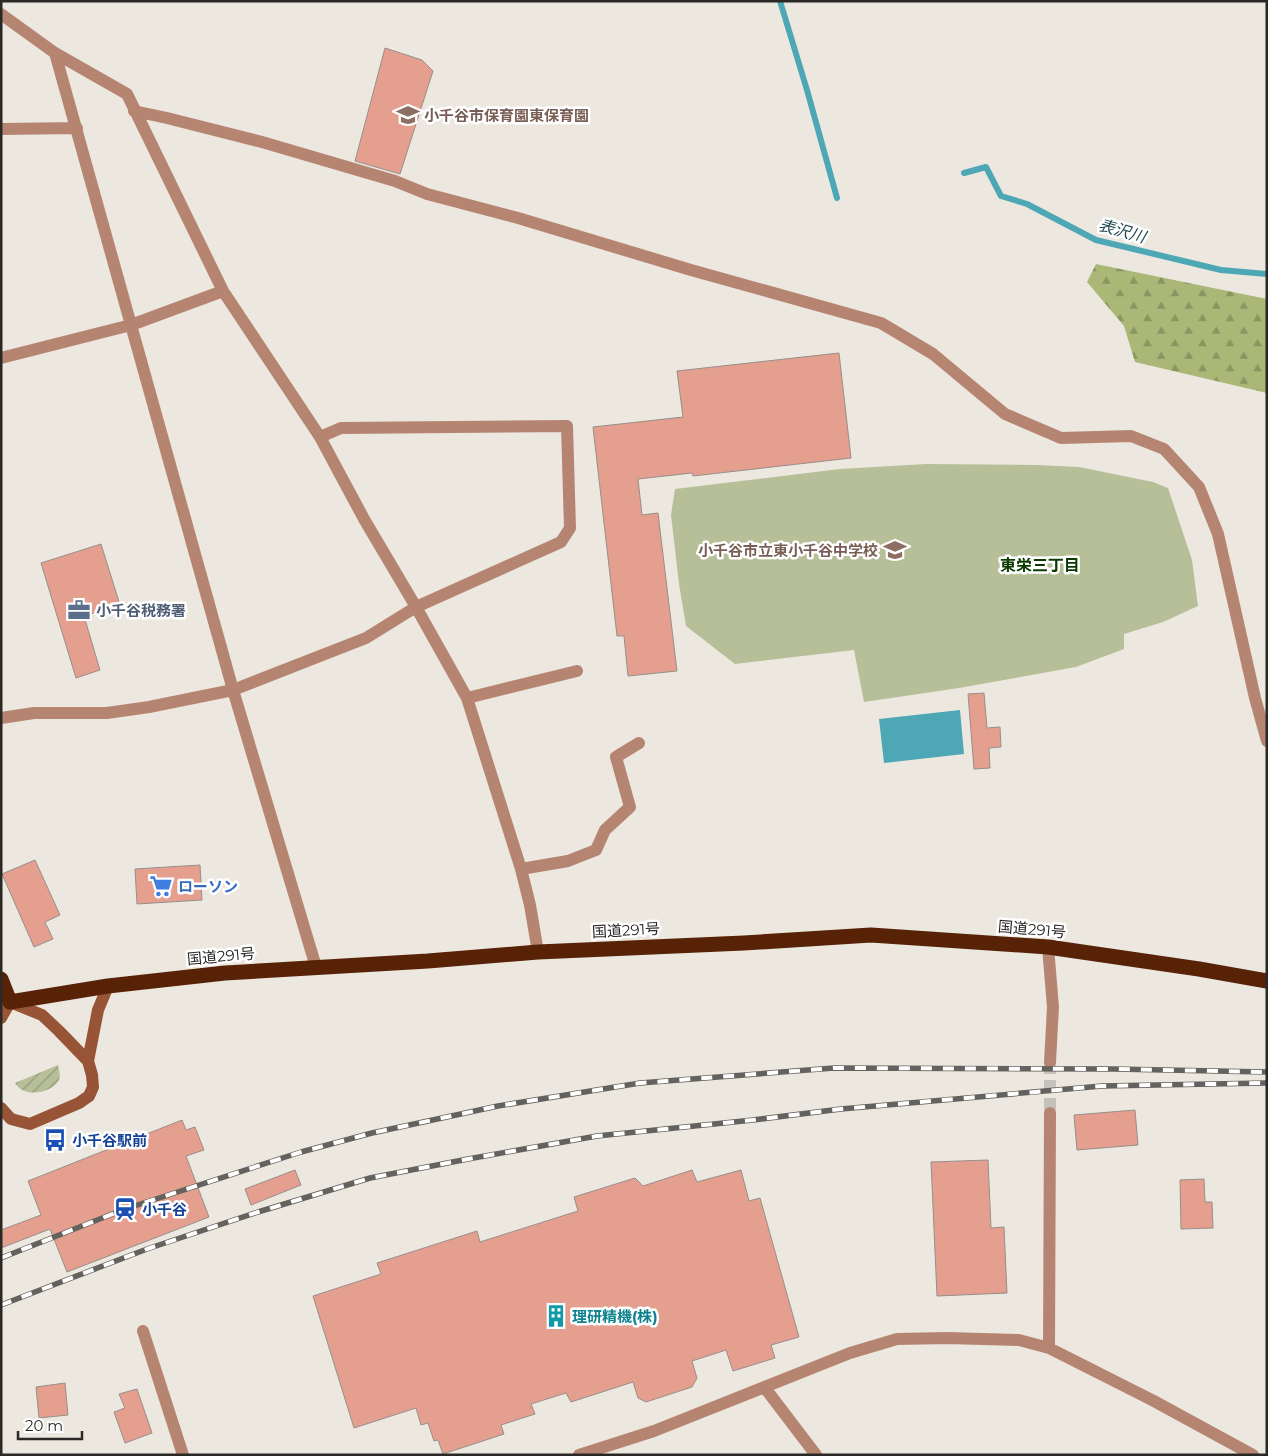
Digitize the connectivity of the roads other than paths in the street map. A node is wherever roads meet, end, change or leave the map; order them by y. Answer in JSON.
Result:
{"nodes":[{"id":1,"x":1,"y":14,"type":"edge"},
{"id":2,"x":55,"y":53,"type":"junction"},
{"id":3,"x":134,"y":111,"type":"junction"},
{"id":4,"x":77,"y":128,"type":"junction"},
{"id":5,"x":1,"y":129,"type":"edge"},
{"id":6,"x":223,"y":291,"type":"junction"},
{"id":7,"x":131,"y":325,"type":"junction"},
{"id":8,"x":1,"y":358,"type":"edge"},
{"id":9,"x":320,"y":437,"type":"junction"},
{"id":10,"x":416,"y":607,"type":"junction"},
{"id":11,"x":577,"y":670,"type":"dead end"},
{"id":12,"x":234,"y":690,"type":"junction"},
{"id":13,"x":467,"y":698,"type":"junction"},
{"id":14,"x":1,"y":718,"type":"edge"},
{"id":15,"x":1267,"y":741,"type":"edge"},
{"id":16,"x":639,"y":743,"type":"dead end"},
{"id":17,"x":521,"y":869,"type":"junction"},
{"id":18,"x":1048,"y":947,"type":"junction"},
{"id":19,"x":538,"y":952,"type":"junction"},
{"id":20,"x":316,"y":967,"type":"junction"},
{"id":21,"x":1,"y":979,"type":"edge"},
{"id":22,"x":1267,"y":981,"type":"edge"},
{"id":23,"x":108,"y":986,"type":"junction"},
{"id":24,"x":6,"y":1004,"type":"edge"},
{"id":25,"x":1,"y":1018,"type":"edge"},
{"id":26,"x":88,"y":1060,"type":"junction"},
{"id":27,"x":1050,"y":1062,"type":"tunnel mouth"},
{"id":28,"x":1,"y":1108,"type":"edge"},
{"id":29,"x":1050,"y":1113,"type":"tunnel mouth"},
{"id":30,"x":143,"y":1331,"type":"dead end"},
{"id":31,"x":1049,"y":1348,"type":"junction"},
{"id":32,"x":765,"y":1388,"type":"junction"},
{"id":33,"x":183,"y":1455,"type":"edge"},
{"id":34,"x":579,"y":1455,"type":"edge"},
{"id":35,"x":816,"y":1455,"type":"edge"},
{"id":36,"x":1253,"y":1455,"type":"edge"}],
"edges":[{"from":1,"to":2,"type":"street"},
{"from":2,"to":3,"type":"street"},
{"from":2,"to":4,"type":"street"},
{"from":3,"to":6,"type":"street"},
{"from":3,"to":15,"type":"street"},
{"from":4,"to":5,"type":"street"},
{"from":4,"to":7,"type":"street"},
{"from":6,"to":7,"type":"street"},
{"from":6,"to":9,"type":"street"},
{"from":7,"to":8,"type":"street"},
{"from":7,"to":12,"type":"street"},
{"from":9,"to":10,"type":"street"},
{"from":9,"to":10,"type":"street"},
{"from":10,"to":12,"type":"street"},
{"from":10,"to":13,"type":"street"},
{"from":11,"to":13,"type":"street"},
{"from":12,"to":14,"type":"street"},
{"from":12,"to":20,"type":"street"},
{"from":13,"to":17,"type":"street"},
{"from":16,"to":17,"type":"street"},
{"from":17,"to":19,"type":"street"},
{"from":18,"to":19,"type":"highway","name":"国道291号"},
{"from":18,"to":22,"type":"highway","name":"国道291号"},
{"from":18,"to":27,"type":"street"},
{"from":19,"to":20,"type":"highway","name":"国道291号"},
{"from":20,"to":23,"type":"highway","name":"国道291号"},
{"from":21,"to":24,"type":"highway"},
{"from":23,"to":24,"type":"highway","name":"国道291号"},
{"from":23,"to":26,"type":"street"},
{"from":24,"to":25,"type":"street"},
{"from":24,"to":26,"type":"street"},
{"from":26,"to":28,"type":"street"},
{"from":29,"to":31,"type":"street"},
{"from":30,"to":33,"type":"street"},
{"from":31,"to":32,"type":"street"},
{"from":31,"to":36,"type":"street"},
{"from":32,"to":34,"type":"street"},
{"from":32,"to":35,"type":"street"}]}
